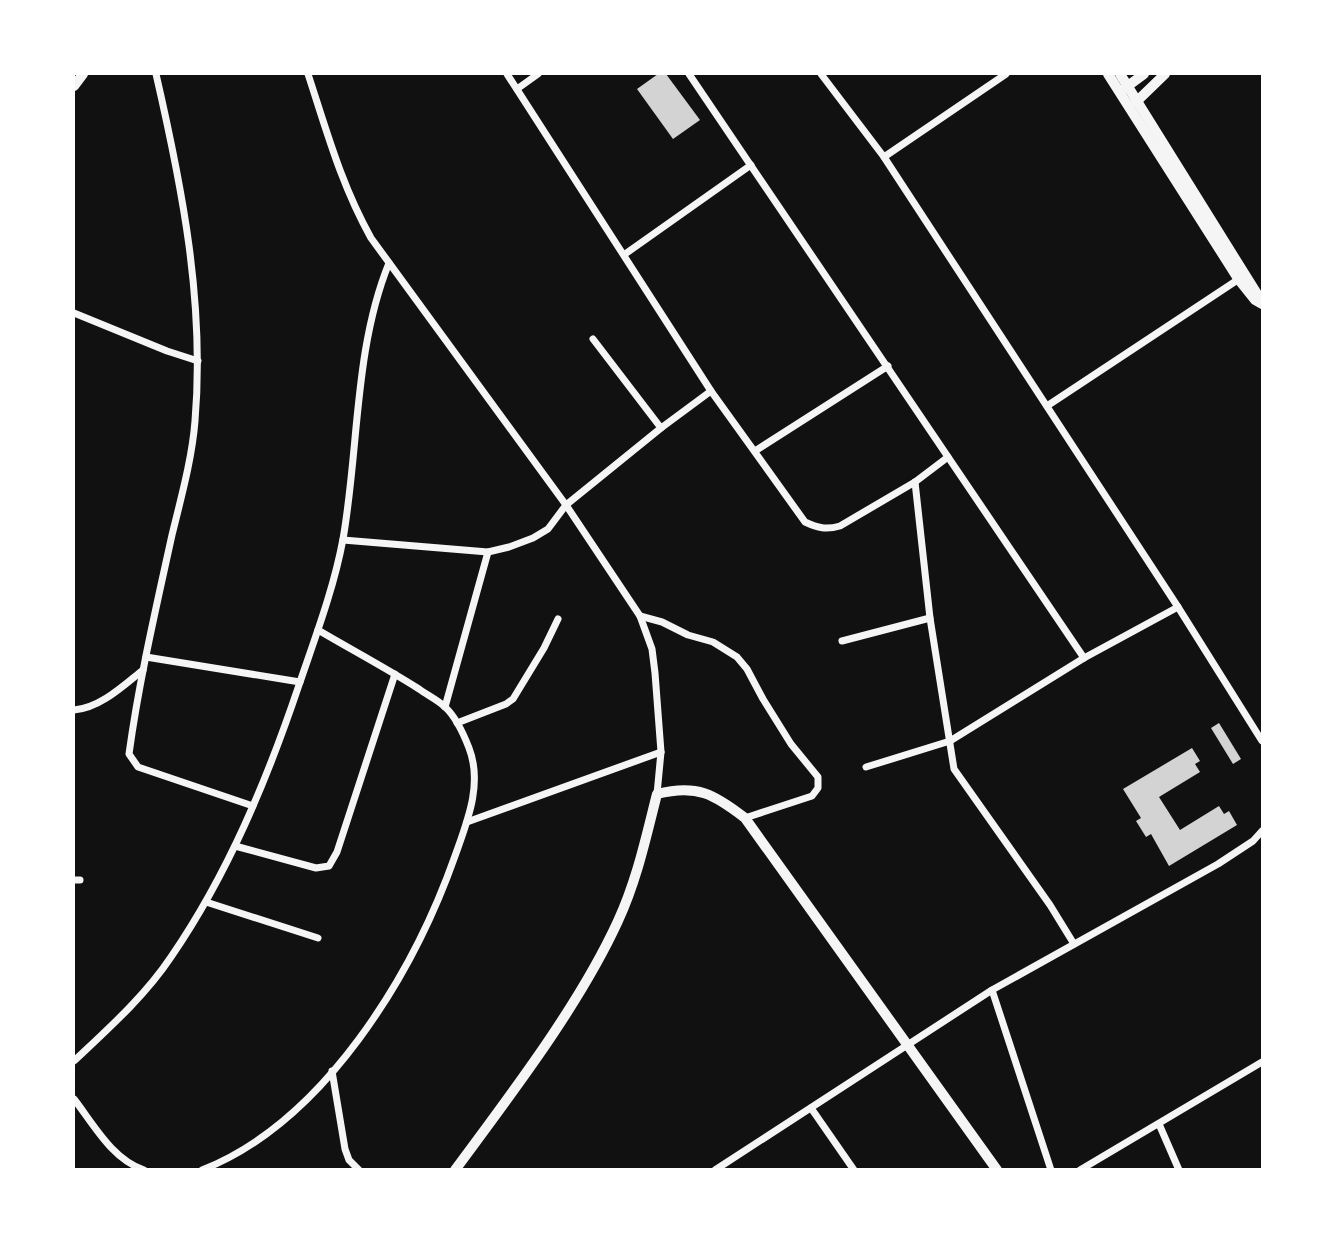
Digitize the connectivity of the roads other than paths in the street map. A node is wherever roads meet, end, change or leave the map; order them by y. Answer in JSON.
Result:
{"nodes":[{"id":1,"x":83,"y":74,"type":"edge"},
{"id":2,"x":156,"y":74,"type":"edge"},
{"id":3,"x":308,"y":74,"type":"edge"},
{"id":4,"x":507,"y":74,"type":"edge"},
{"id":5,"x":538,"y":74,"type":"edge"},
{"id":6,"x":690,"y":74,"type":"edge"},
{"id":7,"x":821,"y":74,"type":"edge"},
{"id":8,"x":1006,"y":74,"type":"edge"},
{"id":9,"x":1108,"y":74,"type":"edge"},
{"id":10,"x":1120,"y":74,"type":"edge"},
{"id":11,"x":1144,"y":74,"type":"edge"},
{"id":12,"x":1165,"y":74,"type":"edge"},
{"id":13,"x":74,"y":86,"type":"edge"},
{"id":14,"x":517,"y":89,"type":"junction"},
{"id":15,"x":1124,"y":89,"type":"junction"},
{"id":16,"x":1134,"y":104,"type":"junction"},
{"id":17,"x":884,"y":157,"type":"junction"},
{"id":18,"x":751,"y":165,"type":"junction"},
{"id":19,"x":625,"y":254,"type":"junction"},
{"id":20,"x":389,"y":263,"type":"junction"},
{"id":21,"x":1243,"y":277,"type":"junction"},
{"id":22,"x":1262,"y":303,"type":"edge"},
{"id":23,"x":74,"y":313,"type":"edge"},
{"id":24,"x":593,"y":339,"type":"dead end"},
{"id":25,"x":198,"y":361,"type":"junction"},
{"id":26,"x":888,"y":366,"type":"junction"},
{"id":27,"x":711,"y":391,"type":"junction"},
{"id":28,"x":1047,"y":406,"type":"junction"},
{"id":29,"x":661,"y":428,"type":"junction"},
{"id":30,"x":755,"y":451,"type":"junction"},
{"id":31,"x":948,"y":457,"type":"junction"},
{"id":32,"x":915,"y":482,"type":"junction"},
{"id":33,"x":566,"y":505,"type":"junction"},
{"id":34,"x":343,"y":540,"type":"junction"},
{"id":35,"x":488,"y":552,"type":"junction"},
{"id":36,"x":1178,"y":607,"type":"junction"},
{"id":37,"x":640,"y":616,"type":"junction"},
{"id":38,"x":930,"y":618,"type":"junction"},
{"id":39,"x":558,"y":619,"type":"dead end"},
{"id":40,"x":318,"y":631,"type":"junction"},
{"id":41,"x":842,"y":641,"type":"dead end"},
{"id":42,"x":146,"y":657,"type":"junction"},
{"id":43,"x":1084,"y":658,"type":"junction"},
{"id":44,"x":144,"y":670,"type":"junction"},
{"id":45,"x":395,"y":674,"type":"junction"},
{"id":46,"x":300,"y":682,"type":"junction"},
{"id":47,"x":445,"y":707,"type":"junction"},
{"id":48,"x":74,"y":710,"type":"edge"},
{"id":49,"x":457,"y":723,"type":"junction"},
{"id":50,"x":950,"y":741,"type":"junction"},
{"id":51,"x":1262,"y":741,"type":"edge"},
{"id":52,"x":661,"y":752,"type":"junction"},
{"id":53,"x":866,"y":767,"type":"dead end"},
{"id":54,"x":657,"y":794,"type":"junction"},
{"id":55,"x":253,"y":806,"type":"junction"},
{"id":56,"x":746,"y":818,"type":"junction"},
{"id":57,"x":467,"y":822,"type":"junction"},
{"id":58,"x":1262,"y":831,"type":"edge"},
{"id":59,"x":235,"y":846,"type":"junction"},
{"id":60,"x":206,"y":902,"type":"junction"},
{"id":61,"x":318,"y":938,"type":"dead end"},
{"id":62,"x":1074,"y":944,"type":"junction"},
{"id":63,"x":992,"y":990,"type":"junction"},
{"id":64,"x":906,"y":1044,"type":"junction"},
{"id":65,"x":74,"y":1061,"type":"edge"},
{"id":66,"x":1262,"y":1062,"type":"edge"},
{"id":67,"x":332,"y":1071,"type":"junction"},
{"id":68,"x":74,"y":1099,"type":"edge"},
{"id":69,"x":811,"y":1108,"type":"junction"},
{"id":70,"x":1159,"y":1124,"type":"junction"},
{"id":71,"x":144,"y":1170,"type":"edge"},
{"id":72,"x":202,"y":1170,"type":"edge"},
{"id":73,"x":359,"y":1170,"type":"edge"},
{"id":74,"x":455,"y":1170,"type":"edge"},
{"id":75,"x":715,"y":1170,"type":"edge"},
{"id":76,"x":854,"y":1170,"type":"edge"},
{"id":77,"x":997,"y":1170,"type":"edge"},
{"id":78,"x":1051,"y":1170,"type":"edge"},
{"id":79,"x":1080,"y":1170,"type":"edge"},
{"id":80,"x":1180,"y":1170,"type":"edge"}],
"edges":[{"from":1,"to":13,"type":"street"},
{"from":2,"to":25,"type":"street"},
{"from":3,"to":20,"type":"street"},
{"from":4,"to":14,"type":"street"},
{"from":5,"to":14,"type":"street"},
{"from":6,"to":18,"type":"street"},
{"from":7,"to":17,"type":"street"},
{"from":8,"to":17,"type":"street"},
{"from":9,"to":15,"type":"street"},
{"from":10,"to":15,"type":"street"},
{"from":11,"to":15,"type":"street"},
{"from":12,"to":16,"type":"street"},
{"from":14,"to":19,"type":"street"},
{"from":15,"to":16,"type":"street"},
{"from":16,"to":21,"type":"street"},
{"from":17,"to":28,"type":"street"},
{"from":18,"to":19,"type":"street"},
{"from":18,"to":26,"type":"street"},
{"from":19,"to":27,"type":"street"},
{"from":20,"to":33,"type":"street"},
{"from":20,"to":34,"type":"street"},
{"from":21,"to":22,"type":"street"},
{"from":21,"to":28,"type":"street"},
{"from":23,"to":25,"type":"street"},
{"from":24,"to":29,"type":"street"},
{"from":25,"to":42,"type":"street"},
{"from":26,"to":30,"type":"street"},
{"from":26,"to":31,"type":"street"},
{"from":27,"to":29,"type":"street"},
{"from":27,"to":30,"type":"street"},
{"from":28,"to":36,"type":"street"},
{"from":29,"to":33,"type":"street"},
{"from":30,"to":32,"type":"street"},
{"from":31,"to":32,"type":"street"},
{"from":31,"to":43,"type":"street"},
{"from":32,"to":38,"type":"street"},
{"from":33,"to":35,"type":"street"},
{"from":33,"to":37,"type":"street"},
{"from":34,"to":35,"type":"street"},
{"from":34,"to":40,"type":"street"},
{"from":35,"to":47,"type":"street"},
{"from":36,"to":43,"type":"street"},
{"from":36,"to":51,"type":"street"},
{"from":37,"to":52,"type":"street"},
{"from":37,"to":56,"type":"street"},
{"from":38,"to":41,"type":"street"},
{"from":38,"to":50,"type":"street"},
{"from":39,"to":49,"type":"street"},
{"from":40,"to":45,"type":"street"},
{"from":40,"to":46,"type":"street"},
{"from":42,"to":44,"type":"street"},
{"from":42,"to":46,"type":"street"},
{"from":43,"to":50,"type":"street"},
{"from":44,"to":48,"type":"street"},
{"from":44,"to":55,"type":"street"},
{"from":45,"to":47,"type":"street"},
{"from":45,"to":59,"type":"street"},
{"from":46,"to":55,"type":"street"},
{"from":47,"to":49,"type":"street"},
{"from":49,"to":57,"type":"street"},
{"from":50,"to":53,"type":"street"},
{"from":50,"to":62,"type":"street"},
{"from":52,"to":54,"type":"street"},
{"from":52,"to":57,"type":"street"},
{"from":54,"to":56,"type":"street"},
{"from":54,"to":74,"type":"street"},
{"from":55,"to":59,"type":"street"},
{"from":56,"to":64,"type":"street"},
{"from":57,"to":67,"type":"street"},
{"from":58,"to":62,"type":"street"},
{"from":59,"to":60,"type":"street"},
{"from":60,"to":61,"type":"street"},
{"from":60,"to":65,"type":"street"},
{"from":62,"to":63,"type":"street"},
{"from":63,"to":64,"type":"street"},
{"from":63,"to":78,"type":"street"},
{"from":64,"to":69,"type":"street"},
{"from":64,"to":77,"type":"street"},
{"from":66,"to":70,"type":"street"},
{"from":67,"to":72,"type":"street"},
{"from":67,"to":73,"type":"street"},
{"from":68,"to":71,"type":"street"},
{"from":69,"to":75,"type":"street"},
{"from":69,"to":76,"type":"street"},
{"from":70,"to":79,"type":"street"},
{"from":70,"to":80,"type":"street"}]}
